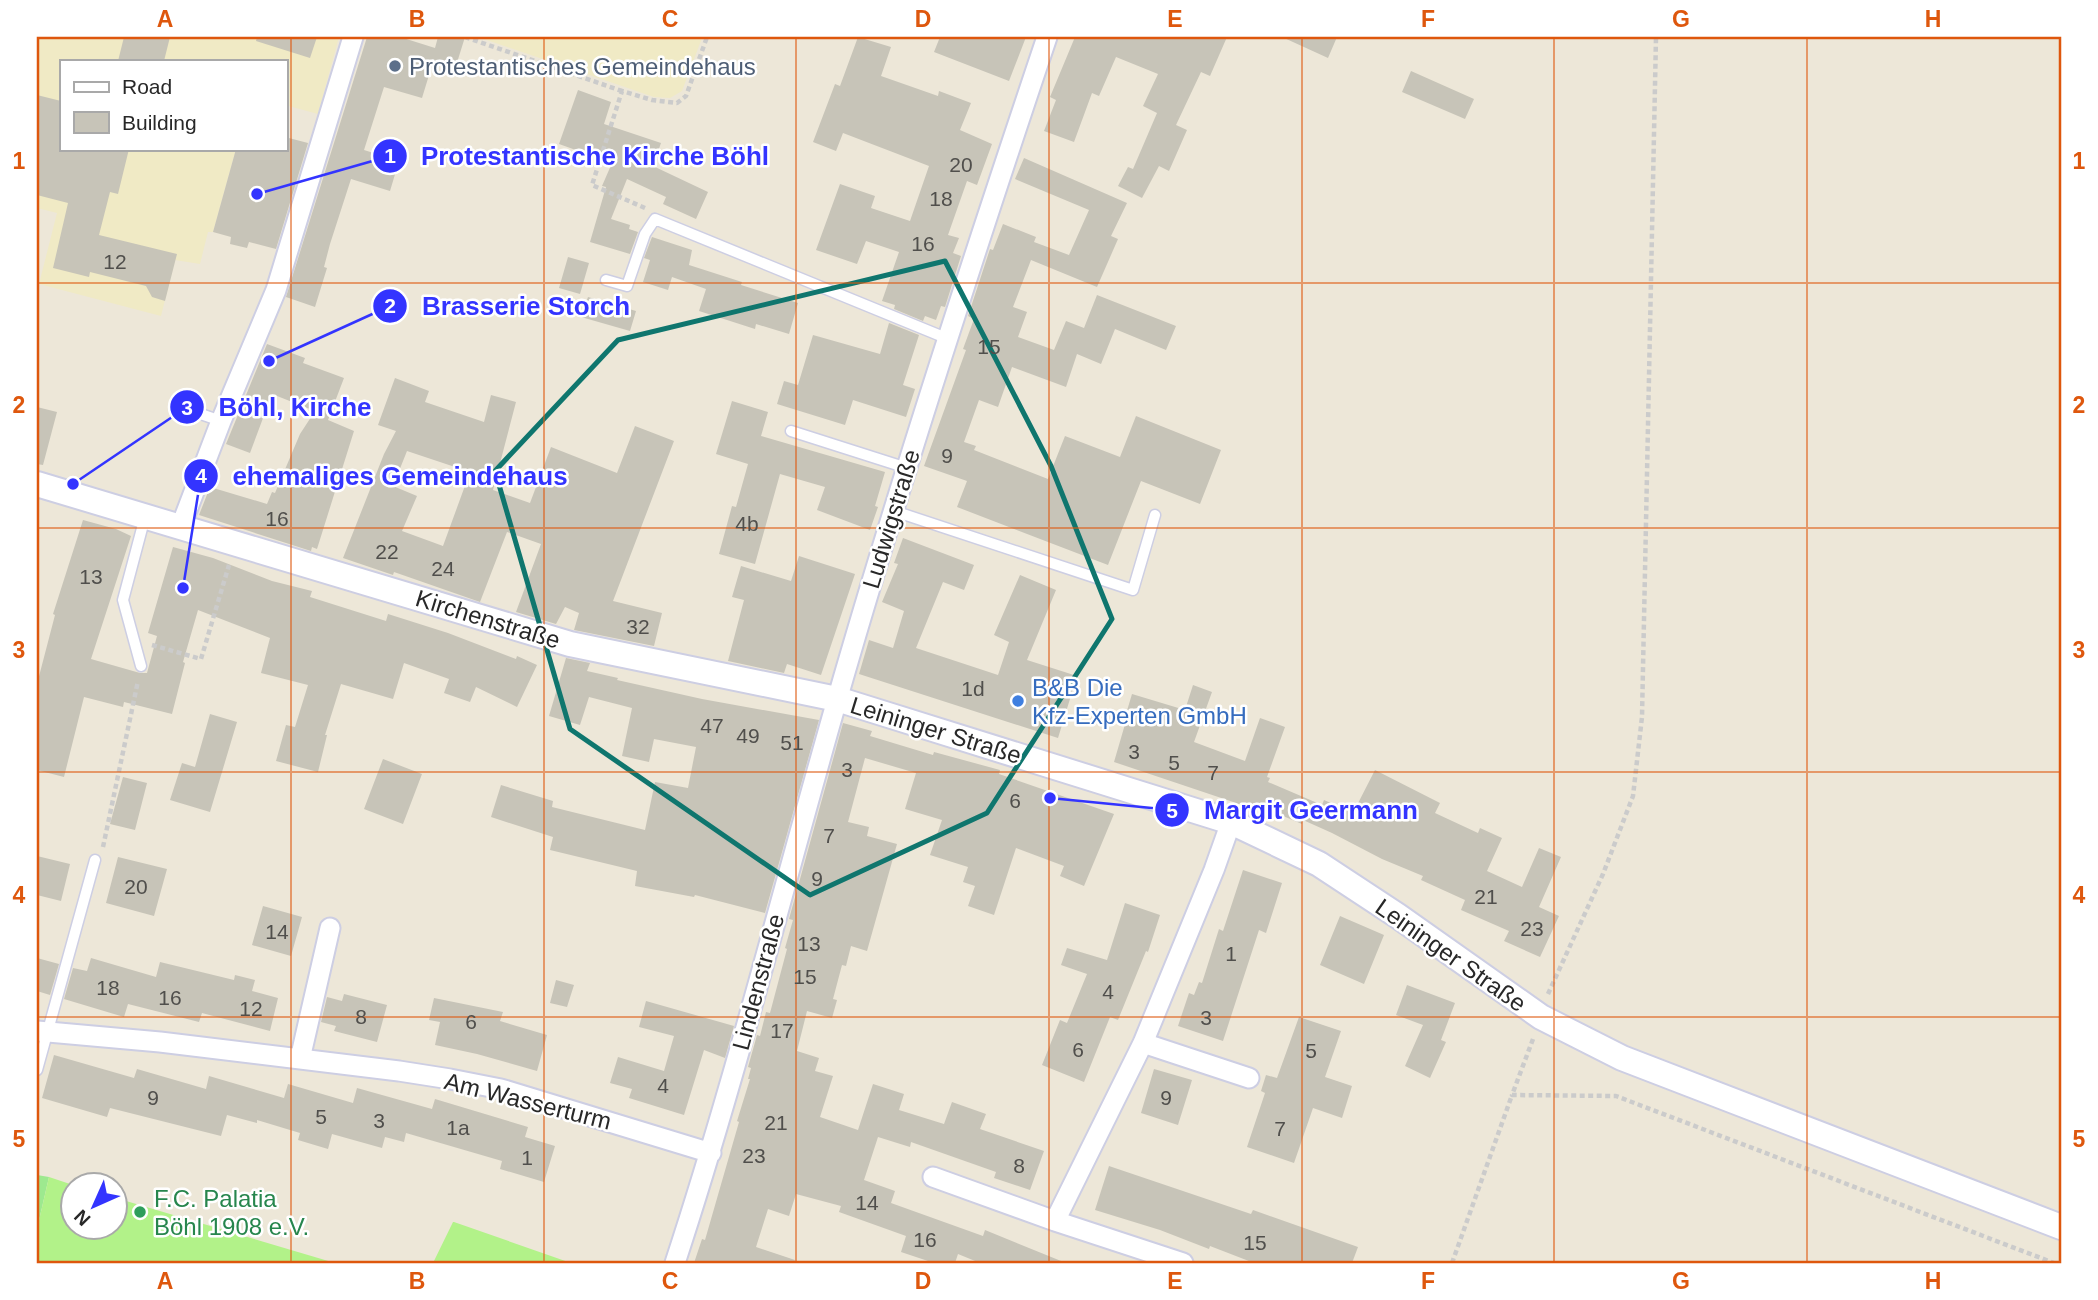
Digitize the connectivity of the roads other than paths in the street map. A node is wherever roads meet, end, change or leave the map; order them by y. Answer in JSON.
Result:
{"nodes":[{"id":1,"x":353,"y":37,"type":"edge"},
{"id":2,"x":1047,"y":37,"type":"edge"},
{"id":3,"x":606,"y":280,"type":"dead end"},
{"id":4,"x":946,"y":338,"type":"junction"},
{"id":5,"x":192,"y":411,"type":"dead end"},
{"id":6,"x":221,"y":421,"type":"junction"},
{"id":7,"x":791,"y":431,"type":"dead end"},
{"id":8,"x":906,"y":468,"type":"junction"},
{"id":9,"x":37,"y":484,"type":"edge"},
{"id":10,"x":894,"y":511,"type":"junction"},
{"id":11,"x":1155,"y":515,"type":"dead end"},
{"id":12,"x":145,"y":516,"type":"junction"},
{"id":13,"x":181,"y":526,"type":"junction"},
{"id":14,"x":141,"y":666,"type":"road end"},
{"id":15,"x":837,"y":699,"type":"junction"},
{"id":16,"x":1231,"y":822,"type":"junction"},
{"id":17,"x":95,"y":860,"type":"road end"},
{"id":18,"x":330,"y":928,"type":"dead end"},
{"id":19,"x":42,"y":1032,"type":"edge"},
{"id":20,"x":1143,"y":1043,"type":"junction"},
{"id":21,"x":300,"y":1059,"type":"junction"},
{"id":22,"x":37,"y":1070,"type":"edge"},
{"id":23,"x":1249,"y":1078,"type":"dead end"},
{"id":24,"x":711,"y":1153,"type":"junction"},
{"id":25,"x":933,"y":1177,"type":"dead end"},
{"id":26,"x":1055,"y":1221,"type":"junction"},
{"id":27,"x":2061,"y":1227,"type":"edge"},
{"id":28,"x":675,"y":1263,"type":"edge"},
{"id":29,"x":1183,"y":1263,"type":"edge"}],
"edges":[{"from":1,"to":6,"type":"street"},
{"from":2,"to":4,"type":"street","name":"Ludwigstraße"},
{"from":3,"to":4,"type":"lane"},
{"from":4,"to":8,"type":"street","name":"Ludwigstraße"},
{"from":5,"to":6,"type":"lane"},
{"from":6,"to":13,"type":"street"},
{"from":7,"to":8,"type":"lane"},
{"from":8,"to":10,"type":"street","name":"Ludwigstraße"},
{"from":9,"to":12,"type":"street","name":"Kirchenstraße"},
{"from":10,"to":11,"type":"lane"},
{"from":10,"to":15,"type":"street","name":"Ludwigstraße"},
{"from":12,"to":13,"type":"street","name":"Kirchenstraße"},
{"from":12,"to":14,"type":"lane"},
{"from":13,"to":15,"type":"street","name":"Kirchenstraße"},
{"from":15,"to":16,"type":"street","name":"Leininger Straße"},
{"from":15,"to":24,"type":"street","name":"Lindenstraße"},
{"from":16,"to":20,"type":"street"},
{"from":16,"to":27,"type":"street","name":"Leininger Straße"},
{"from":17,"to":19,"type":"lane"},
{"from":18,"to":21,"type":"street"},
{"from":19,"to":21,"type":"street","name":"Am Wasserturm"},
{"from":19,"to":22,"type":"lane"},
{"from":20,"to":23,"type":"street"},
{"from":20,"to":26,"type":"street"},
{"from":21,"to":24,"type":"street","name":"Am Wasserturm"},
{"from":24,"to":28,"type":"street","name":"Lindenstraße"},
{"from":25,"to":26,"type":"street"},
{"from":26,"to":29,"type":"street"}]}
